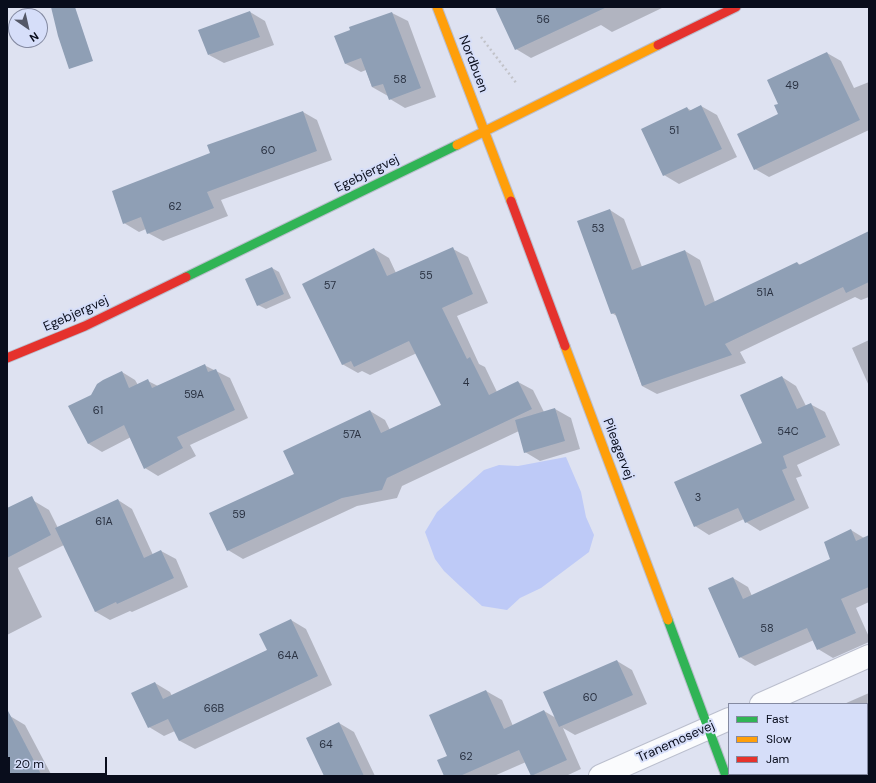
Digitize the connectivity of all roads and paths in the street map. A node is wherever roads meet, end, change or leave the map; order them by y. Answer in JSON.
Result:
{"nodes":[{"id":1,"x":437,"y":7,"type":"edge"},
{"id":2,"x":736,"y":7,"type":"edge"},
{"id":3,"x":477,"y":31,"type":"dead end"},
{"id":4,"x":533,"y":106,"type":"junction"},
{"id":5,"x":485,"y":131,"type":"junction"},
{"id":6,"x":7,"y":358,"type":"edge"},
{"id":7,"x":869,"y":656,"type":"edge"},
{"id":8,"x":764,"y":703,"type":"edge"},
{"id":9,"x":728,"y":719,"type":"edge"},
{"id":10,"x":708,"y":728,"type":"junction"},
{"id":11,"x":600,"y":776,"type":"edge"},
{"id":12,"x":726,"y":776,"type":"edge"}],
"edges":[{"from":1,"to":5,"type":"street","name":"Nordbuen"},
{"from":2,"to":4,"type":"street","name":"Egebjergvej"},
{"from":3,"to":4,"type":"path"},
{"from":4,"to":5,"type":"street","name":"Egebjergvej"},
{"from":5,"to":6,"type":"street","name":"Egebjergvej"},
{"from":5,"to":10,"type":"street","name":"Pileagervej"},
{"from":7,"to":8,"type":"street"},
{"from":9,"to":10,"type":"street","name":"Tranemosevej"},
{"from":10,"to":11,"type":"street","name":"Tranemosevej"},
{"from":10,"to":12,"type":"street","name":"Pileagervej"}]}
